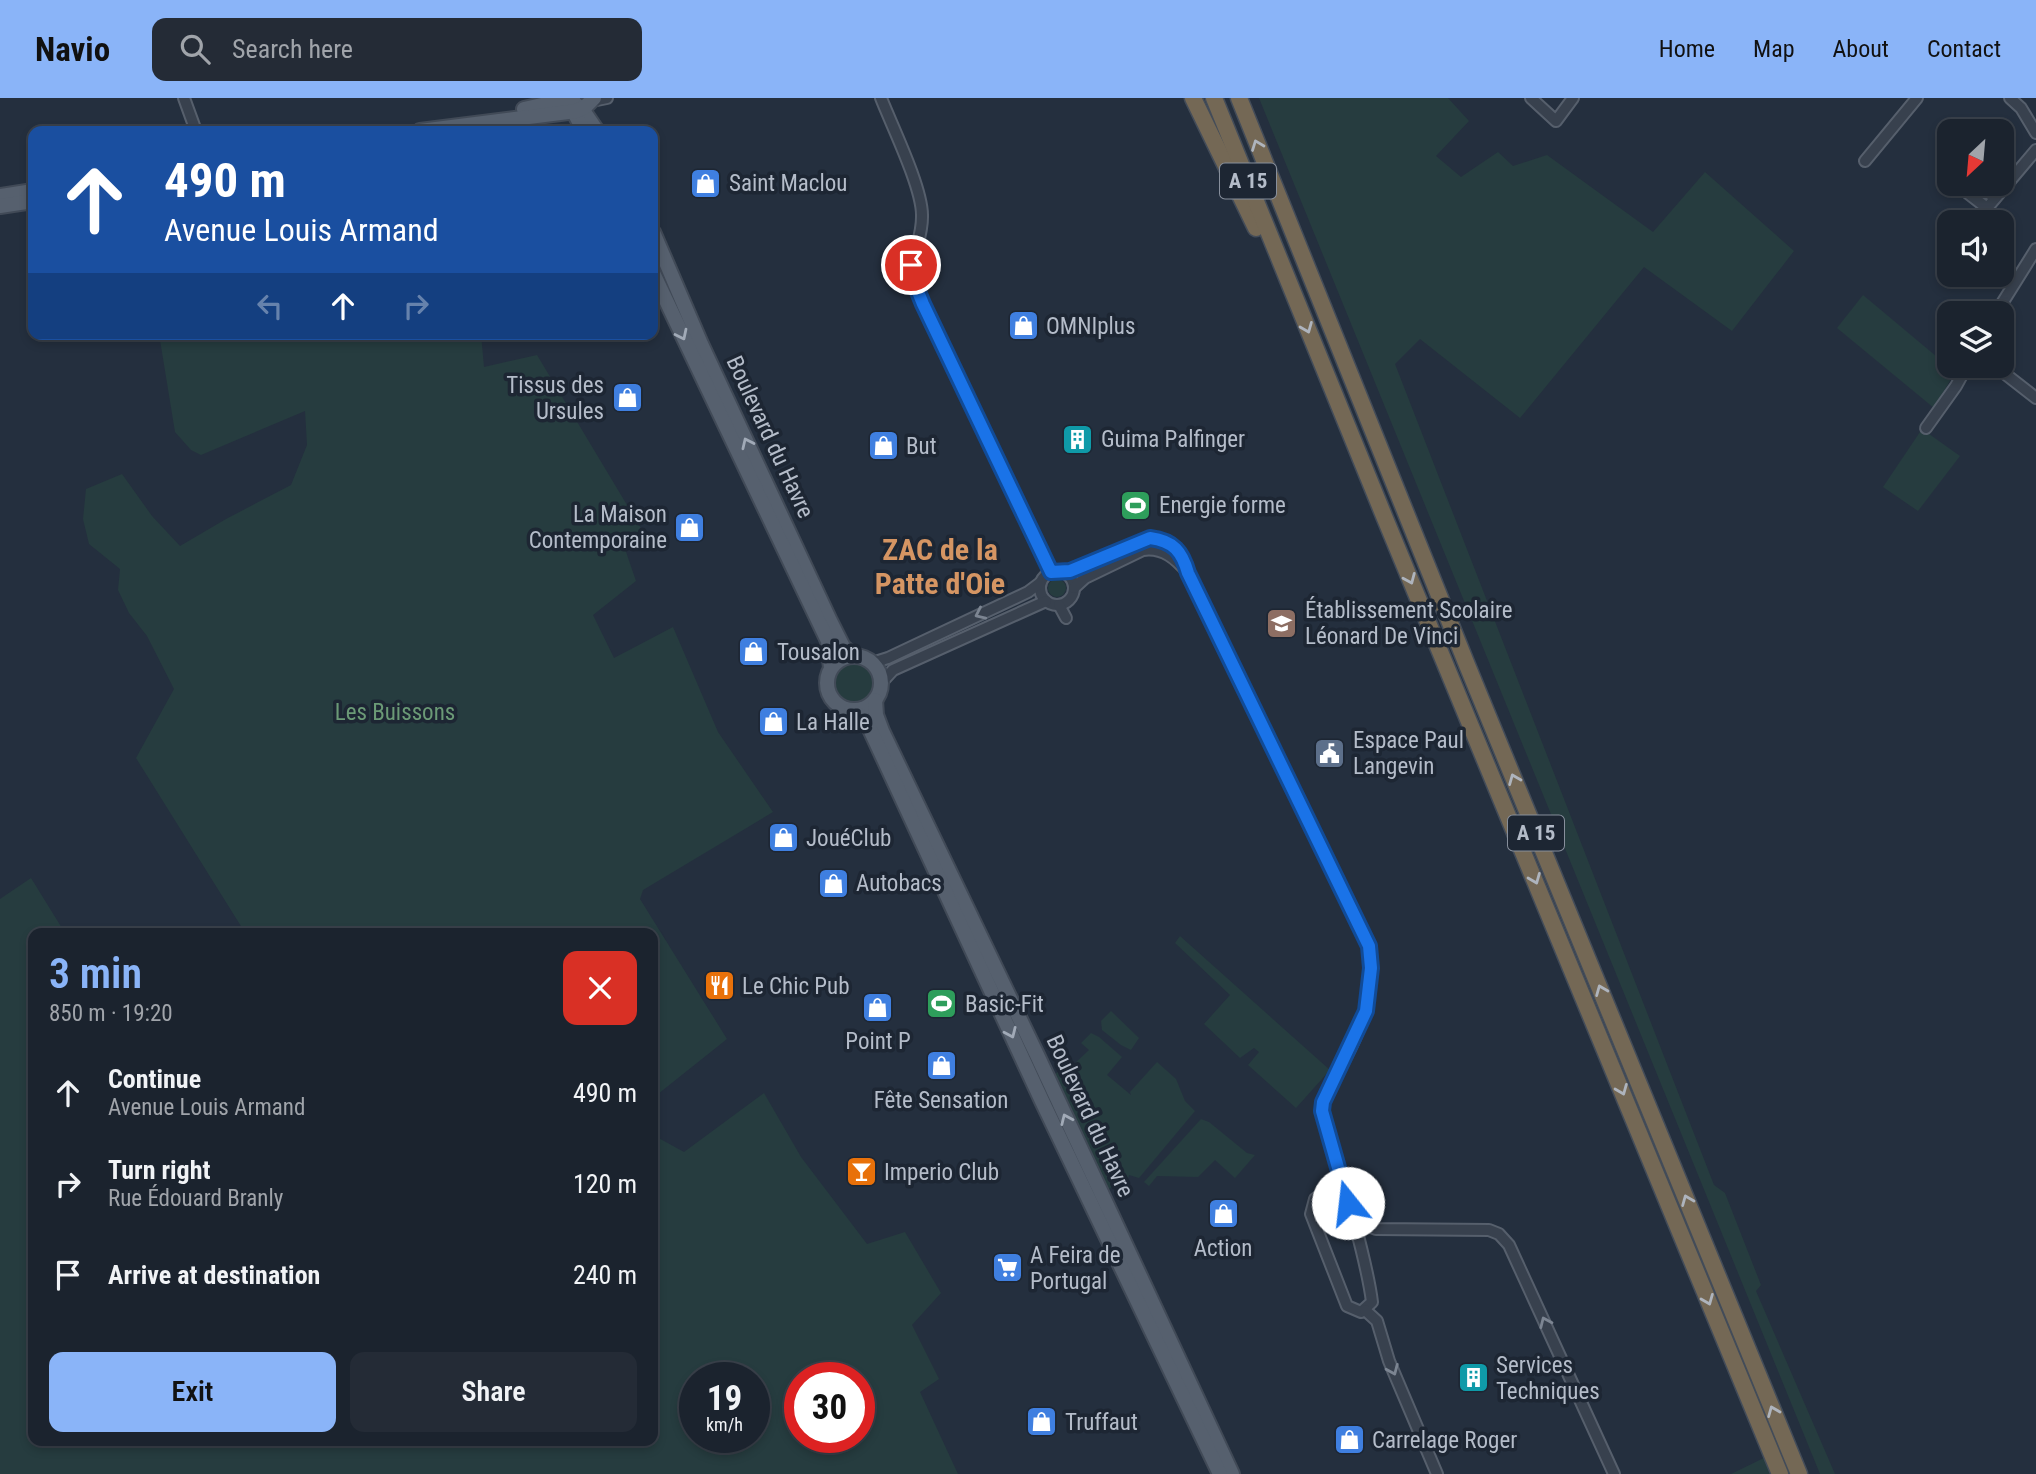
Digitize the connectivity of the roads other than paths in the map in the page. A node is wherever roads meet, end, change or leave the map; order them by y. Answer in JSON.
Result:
{"nodes":[{"id":1,"x":184,"y":98,"type":"edge"},
{"id":2,"x":607,"y":98,"type":"edge"},
{"id":3,"x":881,"y":98,"type":"edge"},
{"id":4,"x":1193,"y":98,"type":"edge"},
{"id":5,"x":1214,"y":98,"type":"edge"},
{"id":6,"x":1239,"y":98,"type":"edge"},
{"id":7,"x":1531,"y":98,"type":"edge"},
{"id":8,"x":1573,"y":98,"type":"edge"},
{"id":9,"x":1917,"y":98,"type":"edge"},
{"id":10,"x":2010,"y":98,"type":"edge"},
{"id":11,"x":581,"y":101,"type":"edge"},
{"id":12,"x":194,"y":126,"type":"edge"},
{"id":13,"x":455,"y":126,"type":"edge"},
{"id":14,"x":584,"y":126,"type":"edge"},
{"id":15,"x":594,"y":126,"type":"edge"},
{"id":16,"x":603,"y":126,"type":"edge"},
{"id":17,"x":2036,"y":133,"type":"edge"},
{"id":18,"x":2036,"y":150,"type":"edge"},
{"id":19,"x":1865,"y":161,"type":"dead end"},
{"id":20,"x":28,"y":192,"type":"edge"},
{"id":21,"x":0,"y":196,"type":"edge"},
{"id":22,"x":1972,"y":196,"type":"edge"},
{"id":23,"x":1992,"y":196,"type":"edge"},
{"id":24,"x":1995,"y":198,"type":"junction"},
{"id":25,"x":28,"y":202,"type":"edge"},
{"id":26,"x":0,"y":206,"type":"edge"},
{"id":27,"x":658,"y":244,"type":"edge"},
{"id":28,"x":2036,"y":249,"type":"edge"},
{"id":29,"x":1281,"y":265,"type":"junction"},
{"id":30,"x":658,"y":284,"type":"edge"},
{"id":31,"x":2004,"y":301,"type":"edge"},
{"id":32,"x":1960,"y":378,"type":"edge"},
{"id":33,"x":2011,"y":378,"type":"edge"},
{"id":34,"x":2036,"y":398,"type":"edge"},
{"id":35,"x":1926,"y":428,"type":"dead end"},
{"id":36,"x":1051,"y":572,"type":"junction"},
{"id":37,"x":1065,"y":573,"type":"junction"},
{"id":38,"x":1188,"y":573,"type":"junction"},
{"id":39,"x":1040,"y":583,"type":"junction"},
{"id":40,"x":1074,"y":588,"type":"junction"},
{"id":41,"x":1046,"y":601,"type":"junction"},
{"id":42,"x":1059,"y":605,"type":"junction"},
{"id":43,"x":1066,"y":618,"type":"dead end"},
{"id":44,"x":854,"y":656,"type":"junction"},
{"id":45,"x":872,"y":663,"type":"junction"},
{"id":46,"x":831,"y":668,"type":"junction"},
{"id":47,"x":881,"y":682,"type":"junction"},
{"id":48,"x":875,"y":700,"type":"junction"},
{"id":49,"x":851,"y":710,"type":"junction"},
{"id":50,"x":1336,"y":1163,"type":"junction"},
{"id":51,"x":1326,"y":1192,"type":"junction"},
{"id":52,"x":1348,"y":1203,"type":"junction"},
{"id":53,"x":1353,"y":1220,"type":"junction"},
{"id":54,"x":1365,"y":1310,"type":"junction"},
{"id":55,"x":1220,"y":1474,"type":"edge"},
{"id":56,"x":1232,"y":1474,"type":"edge"},
{"id":57,"x":1437,"y":1474,"type":"edge"},
{"id":58,"x":1614,"y":1474,"type":"edge"},
{"id":59,"x":1780,"y":1474,"type":"edge"},
{"id":60,"x":1799,"y":1474,"type":"edge"}],
"edges":[{"from":1,"to":12,"type":"street"},
{"from":2,"to":11,"type":"street"},
{"from":3,"to":36,"type":"street"},
{"from":4,"to":29,"type":"highway"},
{"from":5,"to":29,"type":"highway","number":"A 15"},
{"from":60,"to":6,"type":"highway","number":"A 15","one_way":true},
{"from":7,"to":8,"type":"street"},
{"from":9,"to":19,"type":"street"},
{"from":10,"to":17,"type":"street"},
{"from":11,"to":13,"type":"main road"},
{"from":11,"to":14,"type":"main road"},
{"from":11,"to":15,"type":"main road"},
{"from":11,"to":16,"type":"main road"},
{"from":18,"to":24,"type":"street"},
{"from":20,"to":21,"type":"main road"},
{"from":22,"to":24,"type":"street"},
{"from":23,"to":24,"type":"street"},
{"from":25,"to":26,"type":"main road"},
{"from":44,"to":27,"type":"main road","name":"Boulevard du Havre","one_way":true},
{"from":28,"to":31,"type":"street"},
{"from":29,"to":59,"type":"highway","number":"A 15","one_way":true},
{"from":30,"to":46,"type":"main road","name":"Boulevard du Havre","one_way":true},
{"from":32,"to":35,"type":"street"},
{"from":33,"to":34,"type":"street"},
{"from":36,"to":37,"type":"street"},
{"from":36,"to":39,"type":"street"},
{"from":37,"to":38,"type":"street"},
{"from":37,"to":40,"type":"street"},
{"from":38,"to":40,"type":"street"},
{"from":38,"to":50,"type":"street"},
{"from":39,"to":41,"type":"street"},
{"from":39,"to":45,"type":"street","one_way":true},
{"from":40,"to":42,"type":"street"},
{"from":41,"to":42,"type":"street"},
{"from":41,"to":47,"type":"street"},
{"from":42,"to":43,"type":"street"},
{"from":44,"to":45,"type":"main road"},
{"from":44,"to":46,"type":"main road"},
{"from":45,"to":47,"type":"main road"},
{"from":46,"to":49,"type":"main road","name":"Boulevard du Havre"},
{"from":47,"to":48,"type":"main road"},
{"from":48,"to":49,"type":"main road"},
{"from":56,"to":48,"type":"main road","name":"Boulevard du Havre","one_way":true},
{"from":49,"to":55,"type":"main road","name":"Boulevard du Havre","one_way":true},
{"from":50,"to":51,"type":"street"},
{"from":50,"to":52,"type":"street"},
{"from":51,"to":52,"type":"street"},
{"from":51,"to":54,"type":"street"},
{"from":52,"to":53,"type":"street"},
{"from":53,"to":54,"type":"street"},
{"from":58,"to":53,"type":"street","one_way":true},
{"from":54,"to":57,"type":"street","one_way":true}]}
